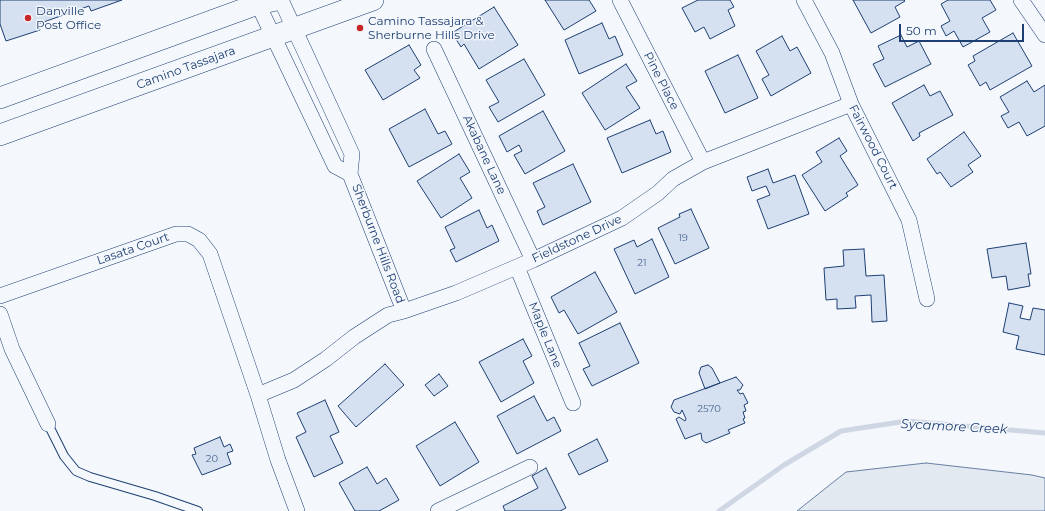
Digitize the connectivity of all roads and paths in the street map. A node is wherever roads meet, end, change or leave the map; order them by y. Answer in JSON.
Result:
{"nodes":[{"id":1,"x":281,"y":0,"type":"edge"},
{"id":2,"x":373,"y":0,"type":"edge"},
{"id":3,"x":620,"y":0,"type":"edge"},
{"id":4,"x":804,"y":0,"type":"edge"},
{"id":5,"x":1021,"y":0,"type":"edge"},
{"id":6,"x":263,"y":1,"type":"edge"},
{"id":7,"x":295,"y":28,"type":"junction"},
{"id":8,"x":1045,"y":35,"type":"edge"},
{"id":9,"x":273,"y":36,"type":"junction"},
{"id":10,"x":434,"y":49,"type":"dead end"},
{"id":11,"x":0,"y":98,"type":"edge"},
{"id":12,"x":850,"y":104,"type":"junction"},
{"id":13,"x":0,"y":135,"type":"edge"},
{"id":14,"x":703,"y":162,"type":"junction"},
{"id":15,"x":350,"y":174,"type":"junction"},
{"id":16,"x":533,"y":260,"type":"junction"},
{"id":17,"x":517,"y":267,"type":"junction"},
{"id":18,"x":0,"y":296,"type":"edge"},
{"id":19,"x":927,"y":299,"type":"dead end"},
{"id":20,"x":404,"y":311,"type":"junction"},
{"id":21,"x":0,"y":314,"type":"edge"},
{"id":22,"x":258,"y":395,"type":"junction"},
{"id":23,"x":573,"y":403,"type":"dead end"},
{"id":24,"x":48,"y":424,"type":"joint"},
{"id":25,"x":530,"y":467,"type":"dead end"},
{"id":26,"x":198,"y":511,"type":"edge"},
{"id":27,"x":297,"y":511,"type":"edge"},
{"id":28,"x":438,"y":511,"type":"edge"}],
"edges":[{"from":1,"to":7,"type":"street","name":"Sherburne Hills Road"},
{"from":2,"to":7,"type":"main road","name":"Camino Tassajara"},
{"from":3,"to":14,"type":"street","name":"Pine Place"},
{"from":4,"to":12,"type":"street","name":"Fairwood Court"},
{"from":5,"to":8,"type":"street"},
{"from":6,"to":9,"type":"street","name":"Sherburne Hills Road"},
{"from":6,"to":11,"type":"main road"},
{"from":7,"to":9,"type":"main road","name":"Camino Tassajara"},
{"from":7,"to":15,"type":"street","name":"Sherburne Hills Road"},
{"from":9,"to":13,"type":"main road","name":"Camino Tassajara"},
{"from":9,"to":15,"type":"street","name":"Sherburne Hills Road"},
{"from":10,"to":16,"type":"street","name":"Akabane Lane"},
{"from":12,"to":14,"type":"street","name":"Fieldstone Drive"},
{"from":12,"to":19,"type":"street","name":"Fairwood Court"},
{"from":14,"to":16,"type":"street","name":"Fieldstone Drive"},
{"from":15,"to":20,"type":"street","name":"Sherburne Hills Road"},
{"from":16,"to":17,"type":"street","name":"Fieldstone Drive"},
{"from":17,"to":20,"type":"street","name":"Fieldstone Drive"},
{"from":17,"to":23,"type":"street","name":"Maple Lane"},
{"from":18,"to":22,"type":"street","name":"Lasata Court"},
{"from":20,"to":22,"type":"street","name":"Sherburne Hills Road"},
{"from":21,"to":24,"type":"street"},
{"from":22,"to":27,"type":"street"},
{"from":24,"to":26,"type":"lane"},
{"from":25,"to":28,"type":"street"}]}
